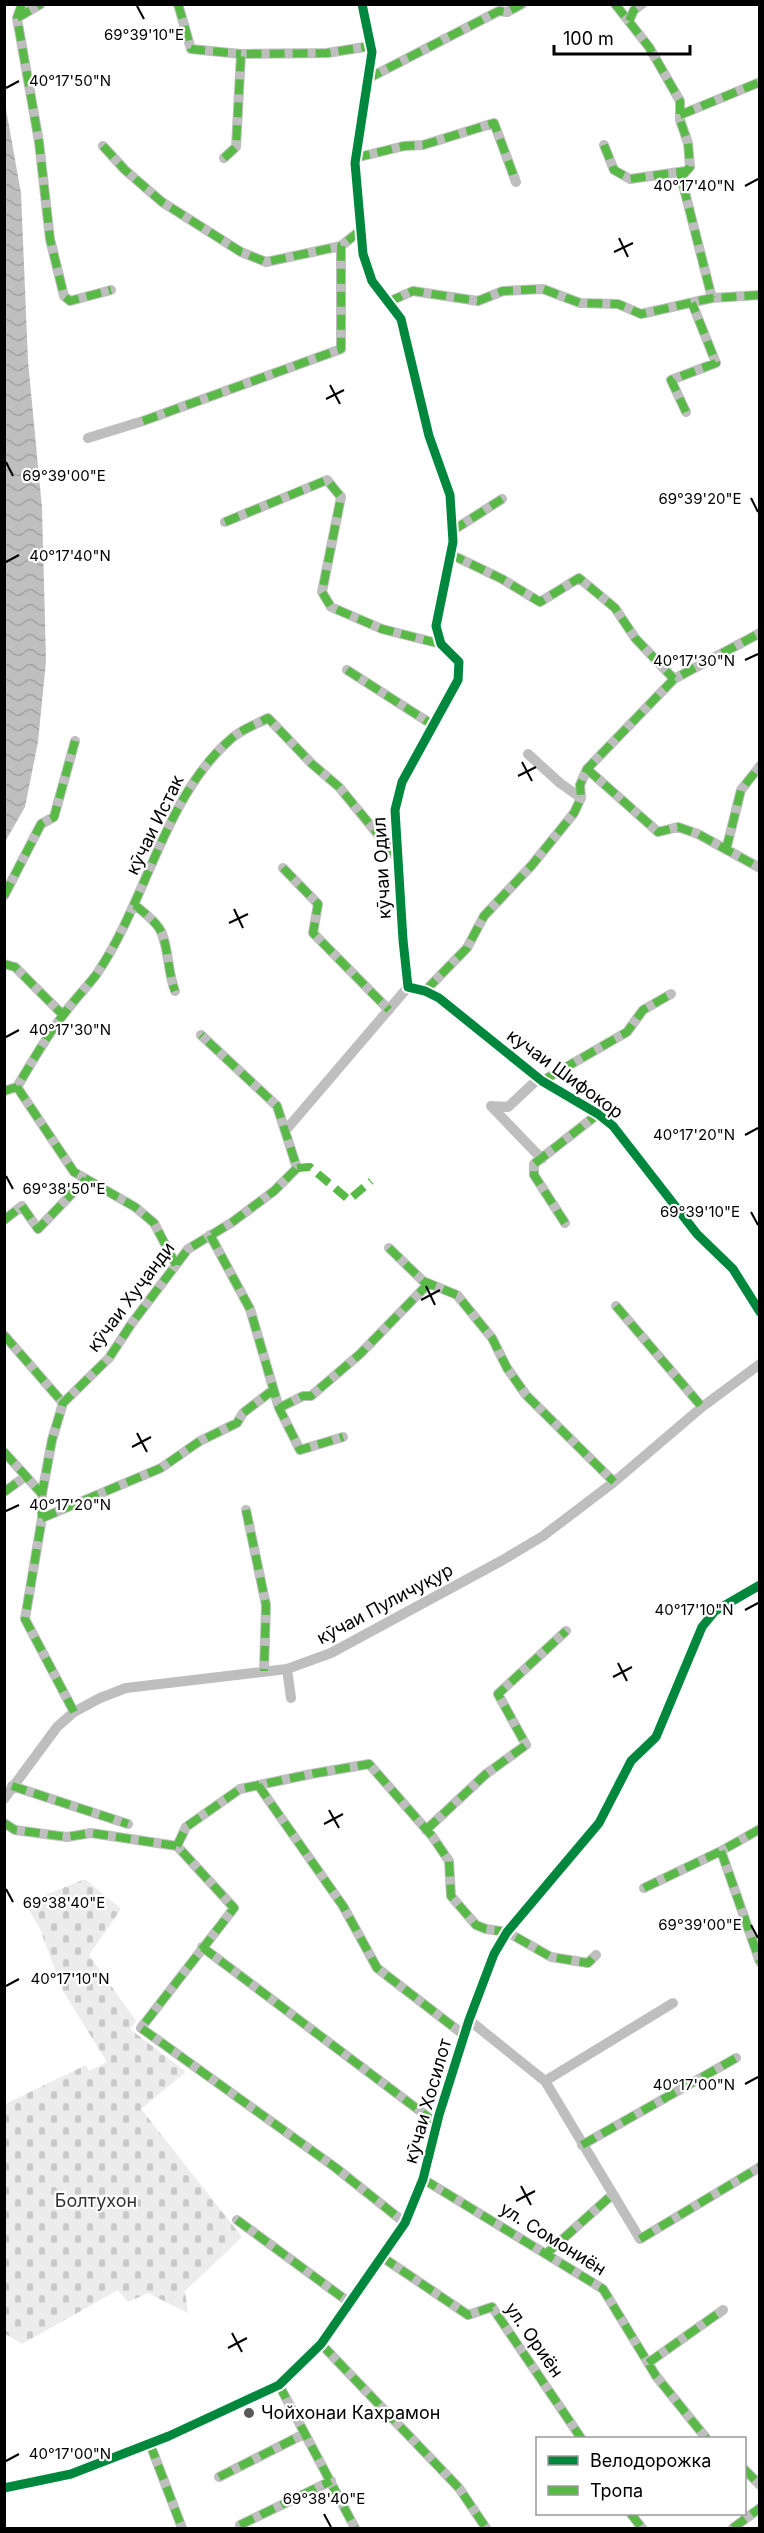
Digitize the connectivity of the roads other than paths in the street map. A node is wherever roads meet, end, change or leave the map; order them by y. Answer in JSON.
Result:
{"nodes":[{"id":1,"x":22,"y":4,"type":"edge"},
{"id":2,"x":41,"y":4,"type":"edge"},
{"id":3,"x":178,"y":4,"type":"edge"},
{"id":4,"x":362,"y":4,"type":"edge"},
{"id":5,"x":522,"y":4,"type":"edge"},
{"id":6,"x":615,"y":4,"type":"edge"},
{"id":7,"x":642,"y":4,"type":"edge"},
{"id":8,"x":17,"y":18,"type":"junction"},
{"id":9,"x":629,"y":21,"type":"junction"},
{"id":10,"x":371,"y":46,"type":"junction"},
{"id":11,"x":241,"y":54,"type":"junction"},
{"id":12,"x":368,"y":80,"type":"junction"},
{"id":13,"x":759,"y":82,"type":"edge"},
{"id":14,"x":680,"y":115,"type":"junction"},
{"id":15,"x":604,"y":145,"type":"dead end"},
{"id":16,"x":103,"y":146,"type":"dead end"},
{"id":17,"x":224,"y":158,"type":"dead end"},
{"id":18,"x":356,"y":158,"type":"junction"},
{"id":19,"x":686,"y":171,"type":"junction"},
{"id":20,"x":516,"y":182,"type":"dead end"},
{"id":21,"x":361,"y":230,"type":"junction"},
{"id":22,"x":341,"y":246,"type":"junction"},
{"id":23,"x":111,"y":290,"type":"dead end"},
{"id":24,"x":759,"y":295,"type":"edge"},
{"id":25,"x":712,"y":298,"type":"junction"},
{"id":26,"x":388,"y":302,"type":"junction"},
{"id":27,"x":692,"y":303,"type":"junction"},
{"id":28,"x":686,"y":412,"type":"dead end"},
{"id":29,"x":88,"y":438,"type":"dead end"},
{"id":30,"x":502,"y":499,"type":"dead end"},
{"id":31,"x":225,"y":522,"type":"dead end"},
{"id":32,"x":452,"y":531,"type":"junction"},
{"id":33,"x":450,"y":554,"type":"junction"},
{"id":34,"x":759,"y":633,"type":"edge"},
{"id":35,"x":441,"y":644,"type":"junction"},
{"id":36,"x":347,"y":670,"type":"dead end"},
{"id":37,"x":674,"y":679,"type":"junction"},
{"id":38,"x":433,"y":724,"type":"junction"},
{"id":39,"x":75,"y":741,"type":"dead end"},
{"id":40,"x":528,"y":754,"type":"dead end"},
{"id":41,"x":759,"y":766,"type":"edge"},
{"id":42,"x":587,"y":769,"type":"junction"},
{"id":43,"x":581,"y":798,"type":"junction"},
{"id":44,"x":726,"y":850,"type":"junction"},
{"id":45,"x":398,"y":859,"type":"junction"},
{"id":46,"x":284,"y":868,"type":"dead end"},
{"id":47,"x":759,"y":868,"type":"edge"},
{"id":48,"x":4,"y":896,"type":"edge"},
{"id":49,"x":135,"y":904,"type":"junction"},
{"id":50,"x":4,"y":964,"type":"edge"},
{"id":51,"x":408,"y":987,"type":"junction"},
{"id":52,"x":175,"y":991,"type":"dead end"},
{"id":53,"x":426,"y":991,"type":"junction"},
{"id":54,"x":671,"y":994,"type":"dead end"},
{"id":55,"x":389,"y":1010,"type":"junction"},
{"id":56,"x":63,"y":1015,"type":"junction"},
{"id":57,"x":201,"y":1035,"type":"dead end"},
{"id":58,"x":540,"y":1080,"type":"junction"},
{"id":59,"x":17,"y":1087,"type":"junction"},
{"id":60,"x":4,"y":1090,"type":"edge"},
{"id":61,"x":598,"y":1114,"type":"junction"},
{"id":62,"x":285,"y":1131,"type":"junction"},
{"id":63,"x":542,"y":1158,"type":"junction"},
{"id":64,"x":86,"y":1179,"type":"junction"},
{"id":65,"x":4,"y":1220,"type":"edge"},
{"id":66,"x":565,"y":1223,"type":"dead end"},
{"id":67,"x":210,"y":1235,"type":"junction"},
{"id":68,"x":389,"y":1248,"type":"dead end"},
{"id":69,"x":176,"y":1265,"type":"junction"},
{"id":70,"x":428,"y":1284,"type":"junction"},
{"id":71,"x":616,"y":1306,"type":"dead end"},
{"id":72,"x":759,"y":1312,"type":"edge"},
{"id":73,"x":4,"y":1335,"type":"edge"},
{"id":74,"x":759,"y":1364,"type":"edge"},
{"id":75,"x":273,"y":1390,"type":"junction"},
{"id":76,"x":63,"y":1403,"type":"junction"},
{"id":77,"x":702,"y":1407,"type":"junction"},
{"id":78,"x":279,"y":1408,"type":"junction"},
{"id":79,"x":343,"y":1437,"type":"dead end"},
{"id":80,"x":4,"y":1452,"type":"edge"},
{"id":81,"x":26,"y":1476,"type":"junction"},
{"id":82,"x":614,"y":1482,"type":"junction"},
{"id":83,"x":4,"y":1492,"type":"edge"},
{"id":84,"x":42,"y":1494,"type":"junction"},
{"id":85,"x":246,"y":1510,"type":"dead end"},
{"id":86,"x":42,"y":1518,"type":"junction"},
{"id":87,"x":759,"y":1585,"type":"edge"},
{"id":88,"x":566,"y":1631,"type":"dead end"},
{"id":89,"x":287,"y":1669,"type":"junction"},
{"id":90,"x":264,"y":1671,"type":"junction"},
{"id":91,"x":291,"y":1698,"type":"dead end"},
{"id":92,"x":74,"y":1712,"type":"junction"},
{"id":93,"x":258,"y":1785,"type":"junction"},
{"id":94,"x":12,"y":1786,"type":"junction"},
{"id":95,"x":4,"y":1799,"type":"edge"},
{"id":96,"x":4,"y":1823,"type":"edge"},
{"id":97,"x":128,"y":1824,"type":"dead end"},
{"id":98,"x":759,"y":1829,"type":"edge"},
{"id":99,"x":426,"y":1830,"type":"junction"},
{"id":100,"x":177,"y":1846,"type":"junction"},
{"id":101,"x":721,"y":1851,"type":"junction"},
{"id":102,"x":644,"y":1888,"type":"dead end"},
{"id":103,"x":507,"y":1932,"type":"junction"},
{"id":104,"x":202,"y":1947,"type":"junction"},
{"id":105,"x":596,"y":1955,"type":"dead end"},
{"id":106,"x":759,"y":1962,"type":"edge"},
{"id":107,"x":673,"y":2003,"type":"dead end"},
{"id":108,"x":469,"y":2020,"type":"junction"},
{"id":109,"x":464,"y":2035,"type":"junction"},
{"id":110,"x":736,"y":2058,"type":"dead end"},
{"id":111,"x":545,"y":2081,"type":"junction"},
{"id":112,"x":436,"y":2123,"type":"junction"},
{"id":113,"x":582,"y":2145,"type":"junction"},
{"id":114,"x":759,"y":2168,"type":"edge"},
{"id":115,"x":423,"y":2179,"type":"junction"},
{"id":116,"x":613,"y":2194,"type":"junction"},
{"id":117,"x":237,"y":2220,"type":"dead end"},
{"id":118,"x":405,"y":2223,"type":"junction"},
{"id":119,"x":546,"y":2254,"type":"junction"},
{"id":120,"x":382,"y":2258,"type":"junction"},
{"id":121,"x":350,"y":2303,"type":"junction"},
{"id":122,"x":723,"y":2310,"type":"dead end"},
{"id":123,"x":321,"y":2344,"type":"junction"},
{"id":124,"x":648,"y":2363,"type":"junction"},
{"id":125,"x":279,"y":2385,"type":"junction"},
{"id":126,"x":304,"y":2434,"type":"junction"},
{"id":127,"x":580,"y":2437,"type":"edge"},
{"id":128,"x":704,"y":2437,"type":"edge"},
{"id":129,"x":150,"y":2444,"type":"junction"},
{"id":130,"x":746,"y":2471,"type":"edge"},
{"id":131,"x":219,"y":2477,"type":"dead end"},
{"id":132,"x":331,"y":2481,"type":"junction"},
{"id":133,"x":759,"y":2486,"type":"edge"},
{"id":134,"x":4,"y":2488,"type":"edge"},
{"id":135,"x":759,"y":2508,"type":"edge"},
{"id":136,"x":633,"y":2515,"type":"edge"},
{"id":137,"x":240,"y":2525,"type":"dead end"},
{"id":138,"x":182,"y":2529,"type":"edge"},
{"id":139,"x":355,"y":2529,"type":"edge"},
{"id":140,"x":486,"y":2529,"type":"edge"},
{"id":141,"x":642,"y":2529,"type":"edge"},
{"id":142,"x":733,"y":2529,"type":"edge"}],
"edges":[{"from":1,"to":8,"type":"street"},
{"from":2,"to":8,"type":"street"},
{"from":3,"to":11,"type":"street"},
{"from":4,"to":10,"type":"street"},
{"from":5,"to":12,"type":"street"},
{"from":6,"to":9,"type":"street"},
{"from":7,"to":9,"type":"street"},
{"from":8,"to":23,"type":"street"},
{"from":9,"to":14,"type":"street"},
{"from":10,"to":11,"type":"street"},
{"from":10,"to":12,"type":"street"},
{"from":11,"to":17,"type":"street"},
{"from":12,"to":18,"type":"street"},
{"from":13,"to":14,"type":"street"},
{"from":14,"to":19,"type":"street"},
{"from":15,"to":19,"type":"street"},
{"from":16,"to":22,"type":"street"},
{"from":18,"to":20,"type":"street"},
{"from":18,"to":21,"type":"street"},
{"from":19,"to":25,"type":"street"},
{"from":21,"to":22,"type":"street"},
{"from":21,"to":26,"type":"street"},
{"from":22,"to":29,"type":"street"},
{"from":24,"to":25,"type":"street"},
{"from":25,"to":27,"type":"street"},
{"from":26,"to":27,"type":"street"},
{"from":26,"to":32,"type":"street"},
{"from":27,"to":28,"type":"street"},
{"from":30,"to":32,"type":"street"},
{"from":31,"to":35,"type":"street"},
{"from":32,"to":33,"type":"street"},
{"from":33,"to":35,"type":"street"},
{"from":33,"to":37,"type":"street"},
{"from":34,"to":37,"type":"street"},
{"from":35,"to":38,"type":"street","name":"кӯчаи Одил"},
{"from":36,"to":38,"type":"street"},
{"from":37,"to":42,"type":"street"},
{"from":38,"to":45,"type":"street","name":"кӯчаи Одил"},
{"from":39,"to":48,"type":"street"},
{"from":40,"to":43,"type":"street"},
{"from":41,"to":44,"type":"street"},
{"from":42,"to":43,"type":"street"},
{"from":42,"to":44,"type":"street"},
{"from":43,"to":53,"type":"street"},
{"from":44,"to":47,"type":"street"},
{"from":45,"to":49,"type":"street","name":"кӯчаи Истак"},
{"from":45,"to":51,"type":"street","name":"кӯчаи Одил"},
{"from":46,"to":55,"type":"street"},
{"from":49,"to":52,"type":"street"},
{"from":49,"to":56,"type":"street","name":"кӯчаи Истак"},
{"from":50,"to":56,"type":"street"},
{"from":51,"to":53,"type":"street"},
{"from":51,"to":55,"type":"street"},
{"from":53,"to":58,"type":"street","name":"кучаи Шифокор"},
{"from":54,"to":58,"type":"street"},
{"from":55,"to":62,"type":"street"},
{"from":56,"to":59,"type":"street","name":"кӯчаи Истак"},
{"from":57,"to":62,"type":"street","name":"кӯчаи Хуҷанди"},
{"from":58,"to":61,"type":"street","name":"кучаи Шифокор"},
{"from":58,"to":63,"type":"street"},
{"from":59,"to":60,"type":"street"},
{"from":59,"to":64,"type":"street"},
{"from":61,"to":63,"type":"street"},
{"from":61,"to":72,"type":"street","name":"кучаи Шифокор"},
{"from":62,"to":67,"type":"street","name":"кӯчаи Хуҷанди"},
{"from":63,"to":66,"type":"street"},
{"from":64,"to":65,"type":"street"},
{"from":64,"to":69,"type":"street"},
{"from":67,"to":69,"type":"street","name":"кӯчаи Хуҷанди"},
{"from":67,"to":75,"type":"street"},
{"from":68,"to":70,"type":"street"},
{"from":69,"to":76,"type":"street","name":"кӯчаи Хуҷанди"},
{"from":70,"to":78,"type":"street"},
{"from":70,"to":82,"type":"street"},
{"from":71,"to":77,"type":"street"},
{"from":73,"to":76,"type":"street"},
{"from":74,"to":77,"type":"street","name":"кӯчаи Пуличуқур"},
{"from":75,"to":78,"type":"street"},
{"from":75,"to":86,"type":"street"},
{"from":76,"to":84,"type":"street","name":"кӯчаи Хуҷанди"},
{"from":77,"to":82,"type":"street","name":"кӯчаи Пуличуқур"},
{"from":78,"to":79,"type":"street"},
{"from":80,"to":81,"type":"street"},
{"from":81,"to":83,"type":"street"},
{"from":81,"to":84,"type":"street"},
{"from":82,"to":89,"type":"street","name":"кӯчаи Пуличуқур"},
{"from":84,"to":86,"type":"street","name":"кӯчаи Хуҷанди"},
{"from":85,"to":90,"type":"street"},
{"from":86,"to":92,"type":"street","name":"кӯчаи Хуҷанди"},
{"from":87,"to":103,"type":"street","name":"кӯчаи Хосилот"},
{"from":88,"to":99,"type":"street"},
{"from":89,"to":90,"type":"street","name":"кӯчаи Пуличуқур"},
{"from":89,"to":91,"type":"street"},
{"from":90,"to":92,"type":"street","name":"кӯчаи Пуличуқур"},
{"from":92,"to":94,"type":"street","name":"кӯчаи Пуличуқур"},
{"from":93,"to":99,"type":"street"},
{"from":93,"to":100,"type":"street"},
{"from":93,"to":109,"type":"street"},
{"from":94,"to":95,"type":"street","name":"кӯчаи Пуличуқур"},
{"from":94,"to":97,"type":"street"},
{"from":96,"to":100,"type":"street"},
{"from":98,"to":101,"type":"street"},
{"from":99,"to":103,"type":"street"},
{"from":100,"to":104,"type":"street"},
{"from":101,"to":102,"type":"street"},
{"from":101,"to":106,"type":"street"},
{"from":103,"to":105,"type":"street"},
{"from":103,"to":108,"type":"street","name":"кӯчаи Хосилот"},
{"from":104,"to":112,"type":"street"},
{"from":104,"to":118,"type":"street"},
{"from":107,"to":111,"type":"street"},
{"from":108,"to":109,"type":"street","name":"кӯчаи Хосилот"},
{"from":108,"to":111,"type":"street"},
{"from":109,"to":112,"type":"street","name":"кӯчаи Хосилот"},
{"from":110,"to":113,"type":"street"},
{"from":111,"to":113,"type":"street"},
{"from":112,"to":115,"type":"street","name":"кӯчаи Хосилот"},
{"from":113,"to":116,"type":"street"},
{"from":114,"to":116,"type":"street"},
{"from":115,"to":118,"type":"street","name":"кӯчаи Хосилот"},
{"from":115,"to":119,"type":"street","name":"ул. Сомониён"},
{"from":116,"to":119,"type":"street"},
{"from":117,"to":121,"type":"street"},
{"from":118,"to":120,"type":"street","name":"кӯчаи Хосилот"},
{"from":119,"to":124,"type":"street","name":"ул. Сомониён"},
{"from":120,"to":121,"type":"street","name":"кӯчаи Хосилот"},
{"from":120,"to":127,"type":"street","name":"ул. Ориён"},
{"from":121,"to":123,"type":"street","name":"кӯчаи Хосилот"},
{"from":122,"to":124,"type":"street"},
{"from":123,"to":125,"type":"street","name":"кӯчаи Хосилот"},
{"from":123,"to":140,"type":"street"},
{"from":124,"to":128,"type":"street","name":"ул. Сомониён"},
{"from":125,"to":126,"type":"street"},
{"from":125,"to":129,"type":"street","name":"кӯчаи Хосилот"},
{"from":126,"to":131,"type":"street"},
{"from":126,"to":132,"type":"street"},
{"from":129,"to":134,"type":"street","name":"кӯчаи Хосилот"},
{"from":129,"to":138,"type":"street"},
{"from":130,"to":133,"type":"street"},
{"from":132,"to":137,"type":"street"},
{"from":132,"to":139,"type":"street"},
{"from":135,"to":142,"type":"street"},
{"from":136,"to":141,"type":"street"}]}
